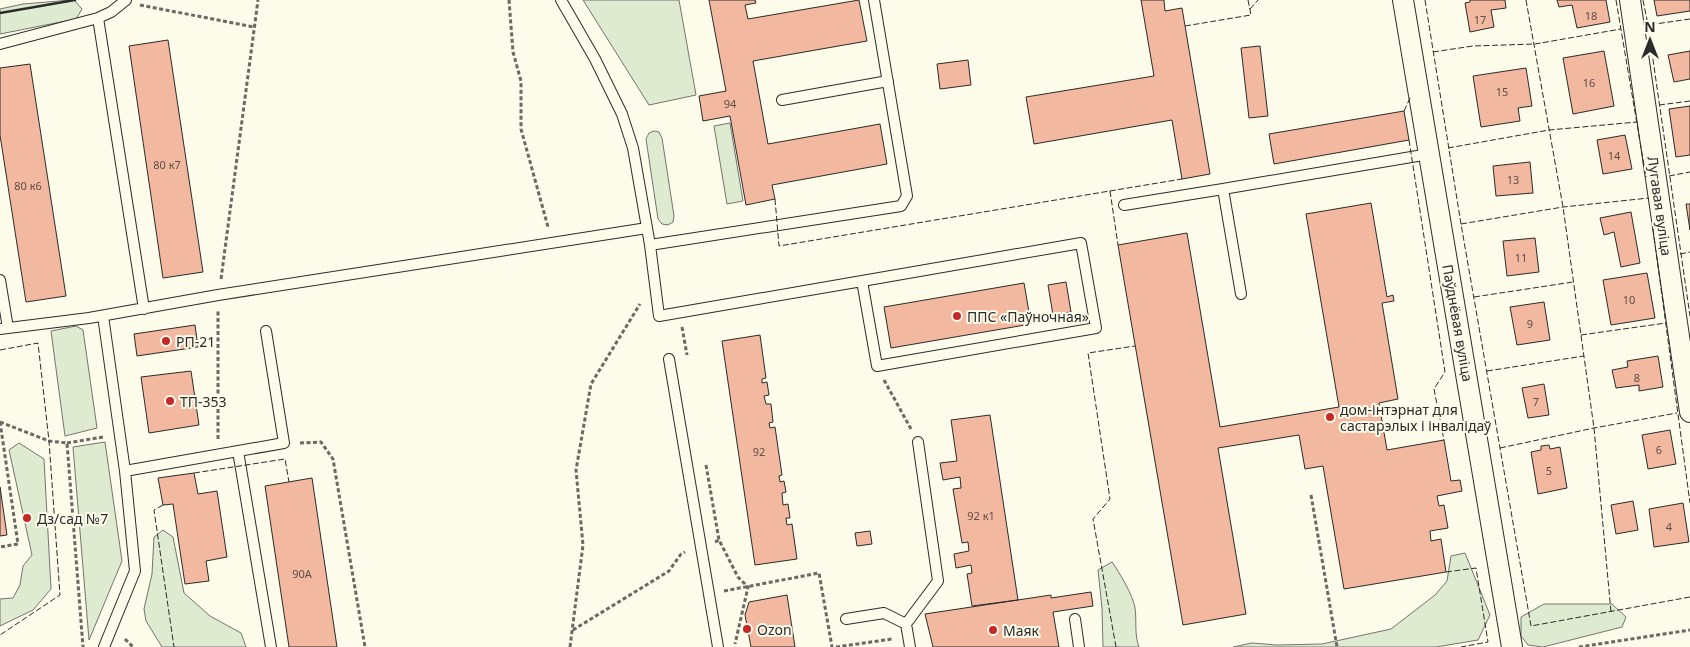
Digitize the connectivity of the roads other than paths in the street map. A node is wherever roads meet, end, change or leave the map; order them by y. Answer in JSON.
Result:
{"nodes":[{"id":1,"x":561,"y":0,"type":"edge"},
{"id":2,"x":874,"y":0,"type":"edge"},
{"id":3,"x":1403,"y":0,"type":"edge"},
{"id":4,"x":1630,"y":0,"type":"edge"},
{"id":5,"x":125,"y":1,"type":"edge"},
{"id":6,"x":98,"y":18,"type":"junction"},
{"id":7,"x":0,"y":44,"type":"edge"},
{"id":8,"x":888,"y":81,"type":"junction"},
{"id":9,"x":782,"y":100,"type":"dead end"},
{"id":10,"x":1429,"y":154,"type":"junction"},
{"id":11,"x":1223,"y":189,"type":"junction"},
{"id":12,"x":1124,"y":206,"type":"dead end"},
{"id":13,"x":647,"y":228,"type":"junction"},
{"id":14,"x":650,"y":245,"type":"junction"},
{"id":15,"x":0,"y":280,"type":"edge"},
{"id":16,"x":862,"y":281,"type":"junction"},
{"id":17,"x":1241,"y":294,"type":"dead end"},
{"id":18,"x":144,"y":309,"type":"junction"},
{"id":19,"x":103,"y":316,"type":"junction"},
{"id":20,"x":4,"y":329,"type":"edge"},
{"id":21,"x":266,"y":331,"type":"dead end"},
{"id":22,"x":669,"y":359,"type":"dead end"},
{"id":23,"x":1690,"y":412,"type":"edge"},
{"id":24,"x":918,"y":442,"type":"road end"},
{"id":25,"x":238,"y":451,"type":"junction"},
{"id":26,"x":125,"y":471,"type":"junction"},
{"id":27,"x":846,"y":619,"type":"dead end"},
{"id":28,"x":1075,"y":619,"type":"dead end"},
{"id":29,"x":906,"y":624,"type":"junction"},
{"id":30,"x":104,"y":647,"type":"edge"},
{"id":31,"x":271,"y":647,"type":"edge"},
{"id":32,"x":718,"y":647,"type":"edge"},
{"id":33,"x":910,"y":647,"type":"edge"},
{"id":34,"x":1079,"y":647,"type":"edge"},
{"id":35,"x":1512,"y":647,"type":"edge"}],
"edges":[{"from":1,"to":13,"type":"lane"},
{"from":2,"to":8,"type":"lane"},
{"from":3,"to":10,"type":"street","name":"Паўднёвая вуліца"},
{"from":4,"to":23,"type":"street","name":"Лугавая вуліца"},
{"from":5,"to":6,"type":"lane"},
{"from":6,"to":7,"type":"lane"},
{"from":6,"to":18,"type":"lane"},
{"from":8,"to":9,"type":"lane"},
{"from":8,"to":14,"type":"lane"},
{"from":10,"to":11,"type":"lane"},
{"from":10,"to":35,"type":"street","name":"Паўднёвая вуліца"},
{"from":11,"to":12,"type":"lane"},
{"from":11,"to":17,"type":"lane"},
{"from":13,"to":14,"type":"lane"},
{"from":13,"to":18,"type":"lane"},
{"from":14,"to":16,"type":"lane"},
{"from":15,"to":20,"type":"lane"},
{"from":16,"to":16,"type":"lane"},
{"from":18,"to":19,"type":"lane"},
{"from":19,"to":20,"type":"lane"},
{"from":19,"to":26,"type":"lane"},
{"from":21,"to":25,"type":"lane"},
{"from":22,"to":32,"type":"lane"},
{"from":24,"to":29,"type":"lane"},
{"from":25,"to":26,"type":"lane"},
{"from":25,"to":31,"type":"lane"},
{"from":26,"to":30,"type":"lane"},
{"from":27,"to":29,"type":"lane"},
{"from":28,"to":34,"type":"lane"},
{"from":29,"to":33,"type":"lane"}]}
